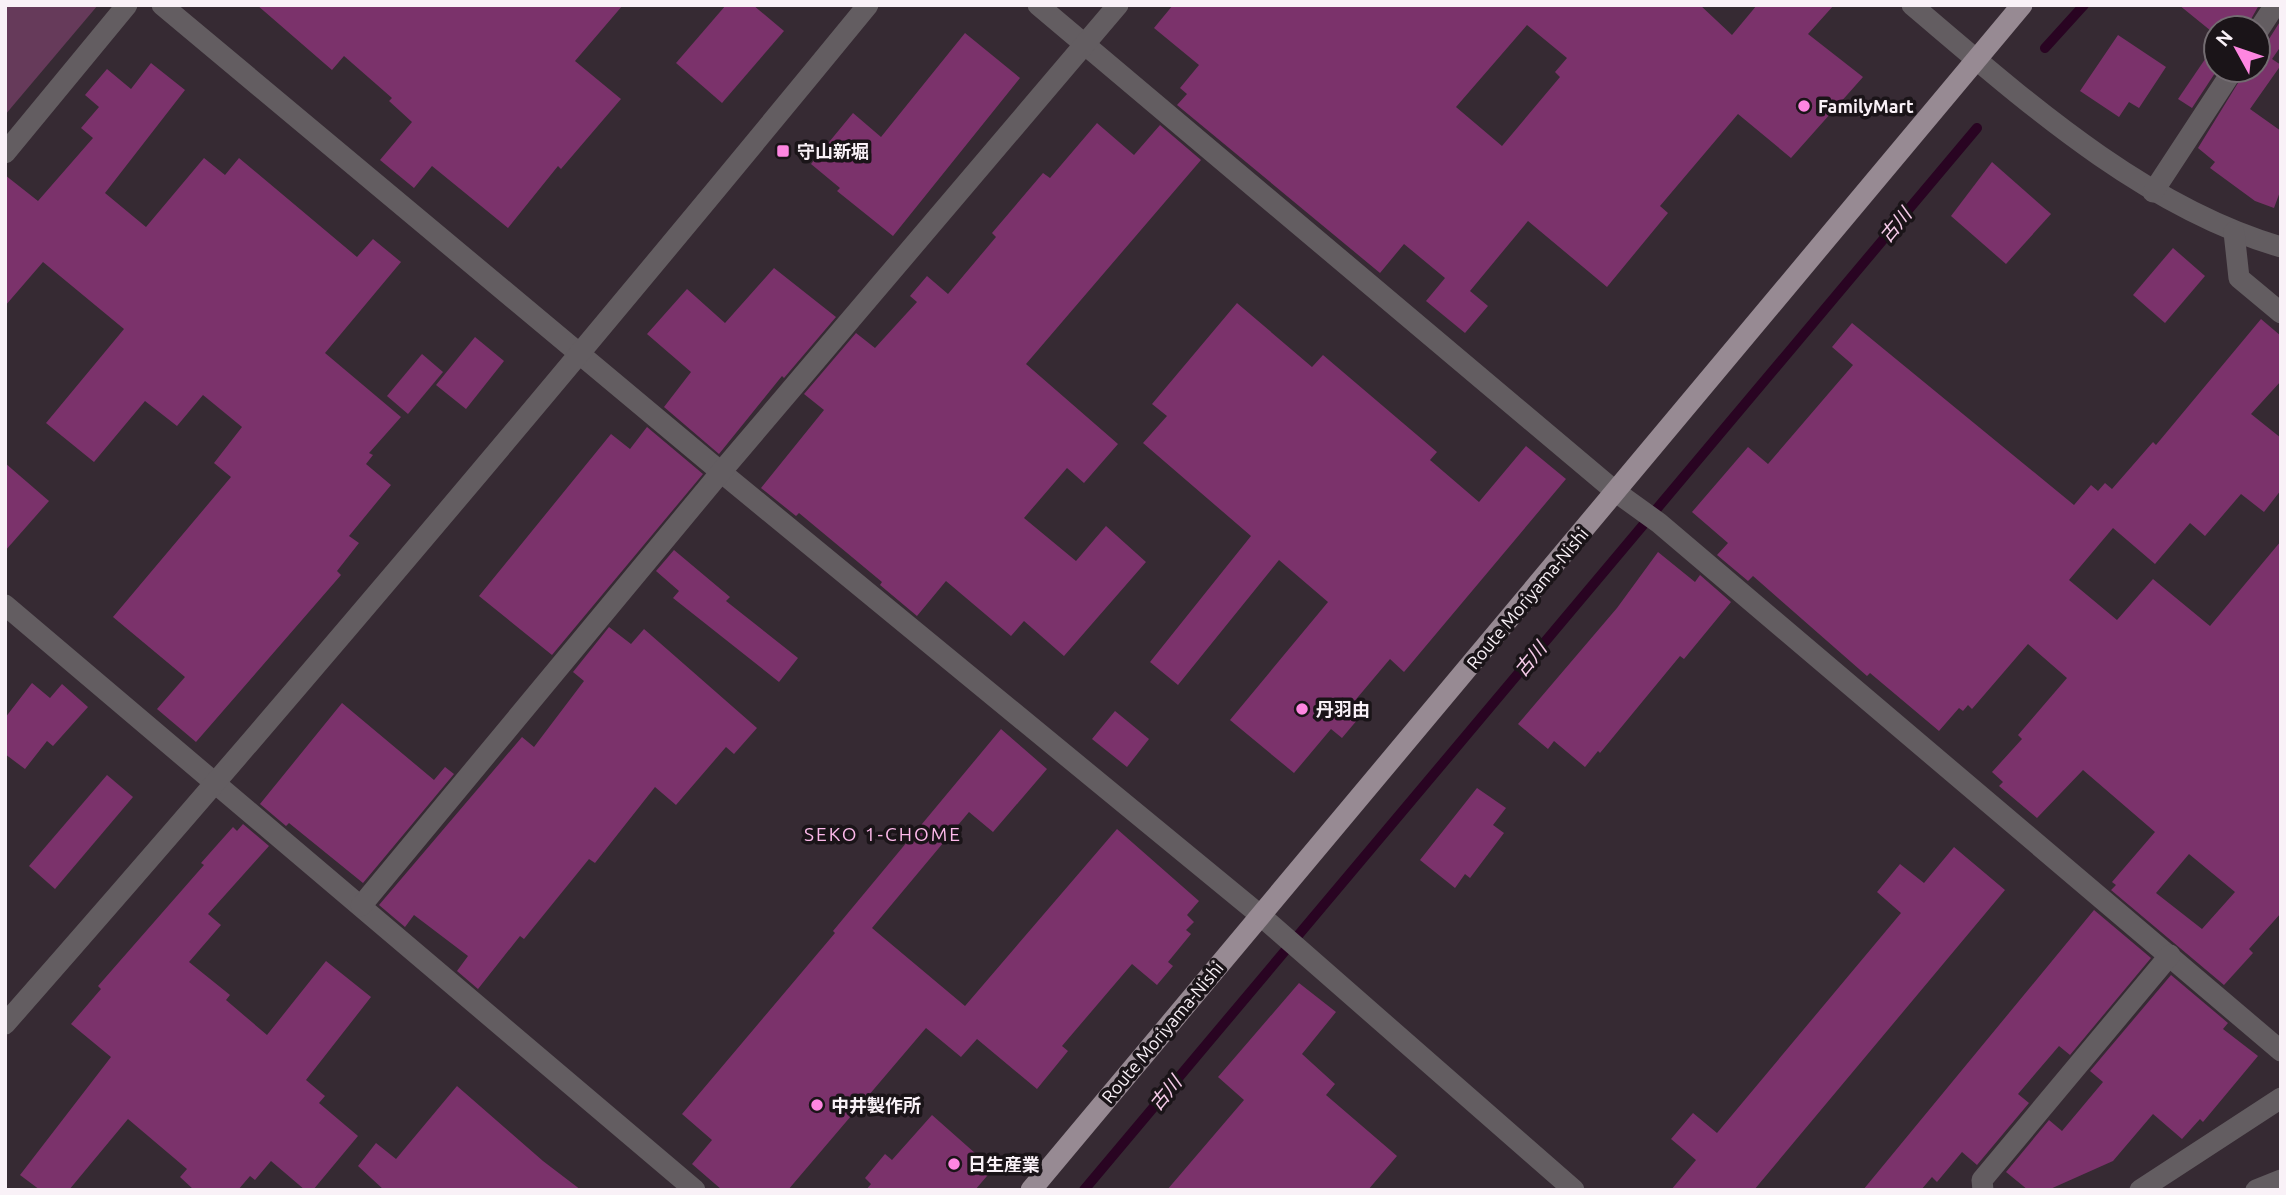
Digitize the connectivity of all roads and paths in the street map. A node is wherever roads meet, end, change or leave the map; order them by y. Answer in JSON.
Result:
{"nodes":[{"id":1,"x":127,"y":5,"type":"edge"},
{"id":2,"x":162,"y":5,"type":"edge"},
{"id":3,"x":868,"y":5,"type":"edge"},
{"id":4,"x":1038,"y":5,"type":"edge"},
{"id":5,"x":1118,"y":5,"type":"edge"},
{"id":6,"x":1912,"y":5,"type":"edge"},
{"id":7,"x":2022,"y":5,"type":"edge"},
{"id":8,"x":1085,"y":45,"type":"junction"},
{"id":9,"x":1977,"y":60,"type":"junction"},
{"id":10,"x":2224,"y":84,"type":"edge"},
{"id":11,"x":5,"y":153,"type":"edge"},
{"id":12,"x":2153,"y":192,"type":"junction"},
{"id":13,"x":2234,"y":232,"type":"junction"},
{"id":14,"x":2281,"y":247,"type":"edge"},
{"id":15,"x":2281,"y":313,"type":"edge"},
{"id":16,"x":581,"y":355,"type":"junction"},
{"id":17,"x":721,"y":472,"type":"junction"},
{"id":18,"x":1616,"y":492,"type":"junction"},
{"id":19,"x":5,"y":605,"type":"edge"},
{"id":20,"x":217,"y":783,"type":"junction"},
{"id":21,"x":361,"y":906,"type":"junction"},
{"id":22,"x":1260,"y":915,"type":"junction"},
{"id":23,"x":2170,"y":955,"type":"junction"},
{"id":24,"x":5,"y":1024,"type":"edge"},
{"id":25,"x":2281,"y":1051,"type":"edge"},
{"id":26,"x":2281,"y":1098,"type":"edge"},
{"id":27,"x":2281,"y":1180,"type":"edge"},
{"id":28,"x":695,"y":1190,"type":"edge"},
{"id":29,"x":1031,"y":1190,"type":"edge"},
{"id":30,"x":1574,"y":1190,"type":"edge"},
{"id":31,"x":1983,"y":1190,"type":"edge"},
{"id":32,"x":2140,"y":1190,"type":"edge"},
{"id":33,"x":2256,"y":1190,"type":"edge"}],
"edges":[{"from":1,"to":11,"type":"street"},
{"from":2,"to":16,"type":"street"},
{"from":3,"to":16,"type":"street"},
{"from":4,"to":8,"type":"street"},
{"from":5,"to":8,"type":"street"},
{"from":6,"to":9,"type":"street"},
{"from":7,"to":9,"type":"main road","name":"Route Moriyama-Nishi"},
{"from":8,"to":17,"type":"street"},
{"from":8,"to":18,"type":"street"},
{"from":9,"to":12,"type":"street"},
{"from":9,"to":18,"type":"main road","name":"Route Moriyama-Nishi"},
{"from":10,"to":12,"type":"street"},
{"from":12,"to":13,"type":"street"},
{"from":13,"to":14,"type":"street"},
{"from":13,"to":15,"type":"street"},
{"from":16,"to":17,"type":"street"},
{"from":16,"to":20,"type":"street"},
{"from":17,"to":21,"type":"street"},
{"from":17,"to":22,"type":"street"},
{"from":18,"to":22,"type":"main road","name":"Route Moriyama-Nishi"},
{"from":18,"to":23,"type":"street"},
{"from":19,"to":20,"type":"street"},
{"from":20,"to":21,"type":"street"},
{"from":20,"to":24,"type":"street"},
{"from":21,"to":28,"type":"street"},
{"from":22,"to":29,"type":"main road","name":"Route Moriyama-Nishi"},
{"from":22,"to":30,"type":"street"},
{"from":23,"to":25,"type":"street"},
{"from":23,"to":31,"type":"street"},
{"from":26,"to":32,"type":"street"},
{"from":27,"to":33,"type":"street"}]}
